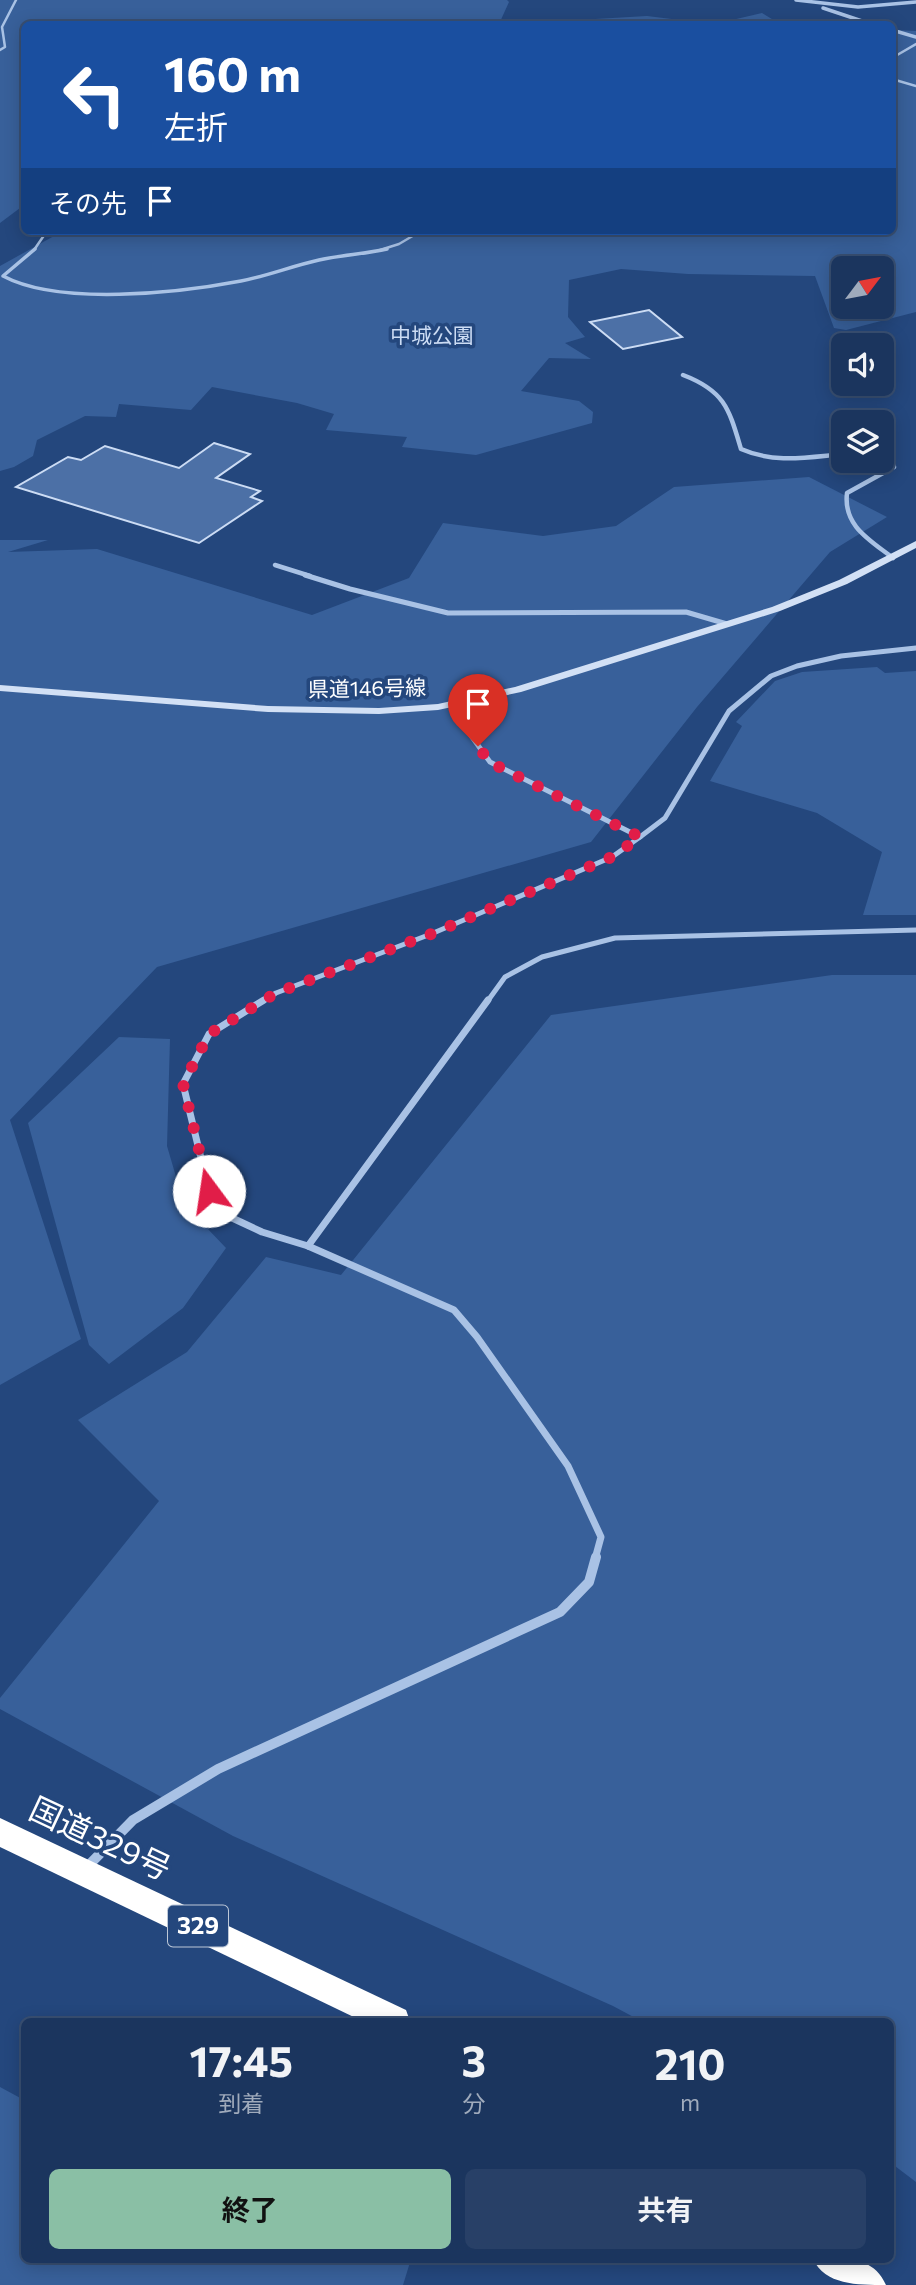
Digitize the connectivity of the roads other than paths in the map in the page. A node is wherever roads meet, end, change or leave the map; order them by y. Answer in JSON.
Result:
{"nodes":[{"id":1,"x":16,"y":0,"type":"edge"},
{"id":2,"x":796,"y":0,"type":"edge"},
{"id":3,"x":916,"y":2,"type":"edge"},
{"id":4,"x":810,"y":3,"type":"junction"},
{"id":5,"x":862,"y":21,"type":"edge"},
{"id":6,"x":896,"y":31,"type":"edge"},
{"id":7,"x":916,"y":37,"type":"edge"},
{"id":8,"x":916,"y":44,"type":"edge"},
{"id":9,"x":0,"y":50,"type":"edge"},
{"id":10,"x":896,"y":56,"type":"edge"},
{"id":11,"x":896,"y":80,"type":"edge"},
{"id":12,"x":916,"y":86,"type":"edge"},
{"id":13,"x":46,"y":235,"type":"edge"},
{"id":14,"x":416,"y":235,"type":"edge"},
{"id":15,"x":683,"y":375,"type":"dead end"},
{"id":16,"x":831,"y":455,"type":"edge"},
{"id":17,"x":882,"y":473,"type":"edge"},
{"id":18,"x":916,"y":544,"type":"edge"},
{"id":19,"x":893,"y":558,"type":"junction"},
{"id":20,"x":275,"y":565,"type":"dead end"},
{"id":21,"x":727,"y":624,"type":"junction"},
{"id":22,"x":916,"y":648,"type":"edge"},
{"id":23,"x":0,"y":688,"type":"edge"},
{"id":24,"x":479,"y":700,"type":"junction"},
{"id":25,"x":640,"y":837,"type":"junction"},
{"id":26,"x":916,"y":930,"type":"edge"},
{"id":27,"x":308,"y":1246,"type":"junction"},
{"id":28,"x":0,"y":1832,"type":"edge"},
{"id":29,"x":83,"y":1871,"type":"junction"},
{"id":30,"x":389,"y":2018,"type":"edge"},
{"id":31,"x":834,"y":2263,"type":"edge"},
{"id":32,"x":869,"y":2285,"type":"edge"}],
"edges":[{"from":1,"to":9,"type":"lane"},
{"from":2,"to":4,"type":"street"},
{"from":3,"to":4,"type":"street"},
{"from":4,"to":5,"type":"street"},
{"from":6,"to":7,"type":"street"},
{"from":8,"to":10,"type":"lane"},
{"from":11,"to":12,"type":"lane"},
{"from":13,"to":14,"type":"lane"},
{"from":15,"to":16,"type":"street"},
{"from":17,"to":19,"type":"street"},
{"from":18,"to":19,"type":"main road","name":"県道146号線"},
{"from":19,"to":21,"type":"main road","name":"県道146号線"},
{"from":20,"to":21,"type":"street"},
{"from":21,"to":24,"type":"main road","name":"県道146号線"},
{"from":22,"to":25,"type":"street"},
{"from":23,"to":24,"type":"main road","name":"県道146号線"},
{"from":24,"to":25,"type":"street"},
{"from":25,"to":27,"type":"street"},
{"from":26,"to":27,"type":"street"},
{"from":27,"to":29,"type":"street"},
{"from":28,"to":29,"type":"highway","name":"国道329号","number":"329"},
{"from":29,"to":30,"type":"highway","name":"国道329号","number":"329"},
{"from":31,"to":32,"type":"highway"}]}
